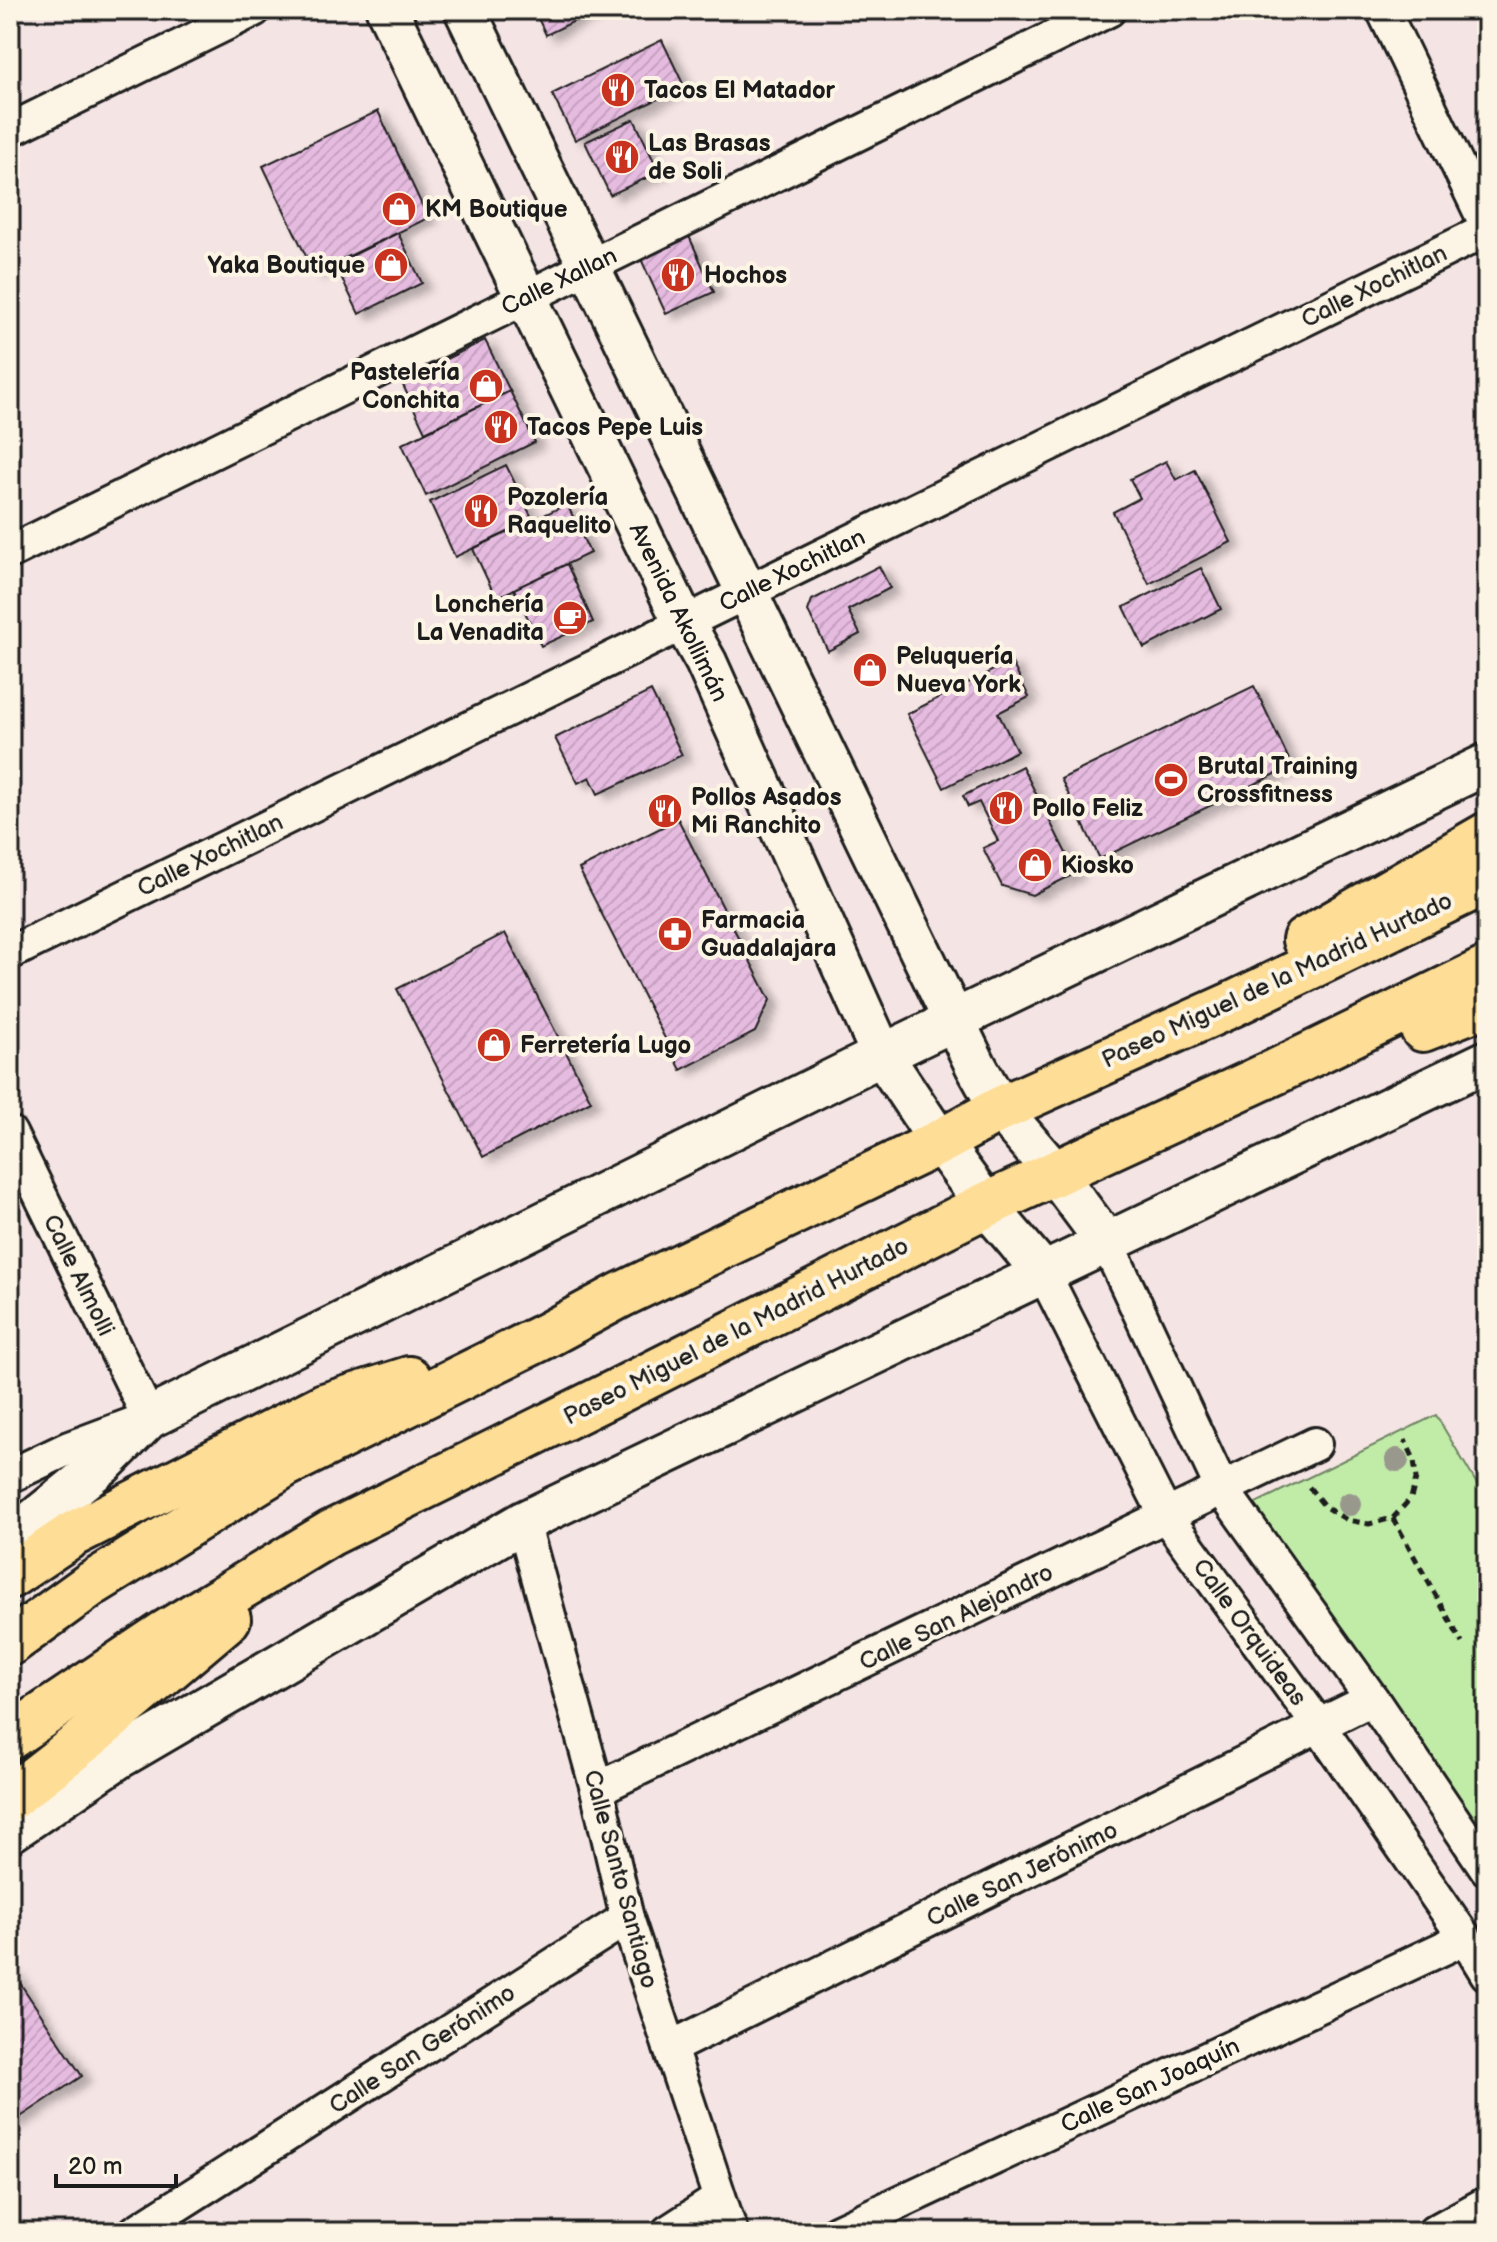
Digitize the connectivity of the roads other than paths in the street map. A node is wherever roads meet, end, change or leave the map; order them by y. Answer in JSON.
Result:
{"nodes":[{"id":1,"x":254,"y":10,"type":"edge"},
{"id":2,"x":387,"y":10,"type":"edge"},
{"id":3,"x":465,"y":10,"type":"edge"},
{"id":4,"x":1109,"y":10,"type":"edge"},
{"id":5,"x":1383,"y":10,"type":"edge"},
{"id":6,"x":10,"y":130,"type":"edge"},
{"id":7,"x":1487,"y":228,"type":"edge"},
{"id":8,"x":588,"y":267,"type":"junction"},
{"id":9,"x":528,"y":297,"type":"junction"},
{"id":10,"x":10,"y":552,"type":"edge"},
{"id":11,"x":746,"y":593,"type":"junction"},
{"id":12,"x":684,"y":623,"type":"junction"},
{"id":13,"x":1487,"y":764,"type":"edge"},
{"id":14,"x":1487,"y":835,"type":"edge"},
{"id":15,"x":1487,"y":881,"type":"edge"},
{"id":16,"x":10,"y":953,"type":"edge"},
{"id":17,"x":1487,"y":969,"type":"edge"},
{"id":18,"x":1487,"y":1004,"type":"edge"},
{"id":19,"x":1231,"y":1005,"type":"junction"},
{"id":20,"x":955,"y":1021,"type":"junction"},
{"id":21,"x":882,"y":1055,"type":"junction"},
{"id":22,"x":1487,"y":1061,"type":"edge"},
{"id":23,"x":1275,"y":1072,"type":"junction"},
{"id":24,"x":1000,"y":1109,"type":"junction"},
{"id":25,"x":10,"y":1133,"type":"edge"},
{"id":26,"x":940,"y":1142,"type":"junction"},
{"id":27,"x":1054,"y":1172,"type":"junction"},
{"id":28,"x":986,"y":1205,"type":"junction"},
{"id":29,"x":1107,"y":1243,"type":"junction"},
{"id":30,"x":1043,"y":1272,"type":"junction"},
{"id":31,"x":545,"y":1336,"type":"junction"},
{"id":32,"x":149,"y":1418,"type":"junction"},
{"id":33,"x":1315,"y":1444,"type":"dead end"},
{"id":34,"x":10,"y":1476,"type":"edge"},
{"id":35,"x":1222,"y":1489,"type":"junction"},
{"id":36,"x":1166,"y":1516,"type":"junction"},
{"id":37,"x":523,"y":1522,"type":"junction"},
{"id":38,"x":331,"y":1533,"type":"junction"},
{"id":39,"x":10,"y":1539,"type":"edge"},
{"id":40,"x":10,"y":1576,"type":"edge"},
{"id":41,"x":10,"y":1643,"type":"edge"},
{"id":42,"x":1372,"y":1699,"type":"junction"},
{"id":43,"x":1319,"y":1726,"type":"junction"},
{"id":44,"x":10,"y":1737,"type":"edge"},
{"id":45,"x":597,"y":1789,"type":"junction"},
{"id":46,"x":10,"y":1798,"type":"edge"},
{"id":47,"x":10,"y":1832,"type":"edge"},
{"id":48,"x":1487,"y":1869,"type":"edge"},
{"id":49,"x":627,"y":1918,"type":"junction"},
{"id":50,"x":1465,"y":1938,"type":"junction"},
{"id":51,"x":1487,"y":1974,"type":"edge"},
{"id":52,"x":670,"y":2048,"type":"junction"},
{"id":53,"x":719,"y":2199,"type":"junction"},
{"id":54,"x":1487,"y":2203,"type":"edge"},
{"id":55,"x":135,"y":2232,"type":"edge"},
{"id":56,"x":668,"y":2232,"type":"edge"},
{"id":57,"x":731,"y":2232,"type":"edge"},
{"id":58,"x":836,"y":2232,"type":"edge"},
{"id":59,"x":1434,"y":2232,"type":"edge"}],
"edges":[{"from":1,"to":6,"type":"street"},
{"from":2,"to":9,"type":"street","name":"Avenida Akollimán"},
{"from":3,"to":8,"type":"street"},
{"from":4,"to":8,"type":"street","name":"Calle Xallan"},
{"from":5,"to":7,"type":"street"},
{"from":7,"to":11,"type":"street","name":"Calle Xochitlan"},
{"from":8,"to":9,"type":"street","name":"Calle Xallan"},
{"from":8,"to":11,"type":"street"},
{"from":9,"to":10,"type":"street","name":"Calle Xallan"},
{"from":9,"to":12,"type":"street","name":"Avenida Akollimán"},
{"from":11,"to":12,"type":"street","name":"Calle Xochitlan"},
{"from":11,"to":20,"type":"street"},
{"from":12,"to":16,"type":"street","name":"Calle Xochitlan"},
{"from":12,"to":21,"type":"street","name":"Avenida Akollimán"},
{"from":13,"to":20,"type":"street"},
{"from":14,"to":19,"type":"highway"},
{"from":15,"to":19,"type":"highway","name":"Paseo Miguel de la Madrid Hurtado"},
{"from":17,"to":23,"type":"highway","name":"Paseo Miguel de la Madrid Hurtado"},
{"from":18,"to":23,"type":"highway"},
{"from":19,"to":24,"type":"highway","name":"Paseo Miguel de la Madrid Hurtado"},
{"from":20,"to":21,"type":"street"},
{"from":20,"to":24,"type":"street"},
{"from":21,"to":26,"type":"street","name":"Avenida Akollimán"},
{"from":21,"to":32,"type":"street"},
{"from":22,"to":29,"type":"street"},
{"from":23,"to":27,"type":"highway","name":"Paseo Miguel de la Madrid Hurtado"},
{"from":24,"to":26,"type":"highway","name":"Paseo Miguel de la Madrid Hurtado"},
{"from":24,"to":27,"type":"street"},
{"from":25,"to":32,"type":"street","name":"Calle Almolli"},
{"from":26,"to":28,"type":"street","name":"Avenida Akollimán"},
{"from":26,"to":31,"type":"highway","name":"Paseo Miguel de la Madrid Hurtado"},
{"from":27,"to":28,"type":"highway","name":"Paseo Miguel de la Madrid Hurtado"},
{"from":27,"to":29,"type":"street"},
{"from":28,"to":30,"type":"street","name":"Avenida Akollimán"},
{"from":28,"to":38,"type":"highway","name":"Paseo Miguel de la Madrid Hurtado"},
{"from":29,"to":30,"type":"street"},
{"from":29,"to":35,"type":"street"},
{"from":30,"to":36,"type":"street","name":"Calle Orquideas"},
{"from":30,"to":37,"type":"street"},
{"from":31,"to":40,"type":"highway"},
{"from":31,"to":41,"type":"highway","name":"Paseo Miguel de la Madrid Hurtado"},
{"from":32,"to":34,"type":"street"},
{"from":32,"to":39,"type":"street"},
{"from":33,"to":35,"type":"street","name":"Calle San Alejandro"},
{"from":35,"to":36,"type":"street","name":"Calle San Alejandro"},
{"from":35,"to":42,"type":"street"},
{"from":36,"to":43,"type":"street","name":"Calle Orquideas"},
{"from":36,"to":45,"type":"street","name":"Calle San Alejandro"},
{"from":37,"to":45,"type":"street","name":"Calle Santo Santiago"},
{"from":37,"to":47,"type":"street"},
{"from":38,"to":44,"type":"highway","name":"Paseo Miguel de la Madrid Hurtado"},
{"from":38,"to":46,"type":"highway"},
{"from":42,"to":43,"type":"street","name":"Calle San Jerónimo"},
{"from":42,"to":48,"type":"street"},
{"from":43,"to":50,"type":"street","name":"Calle Orquideas"},
{"from":43,"to":52,"type":"street","name":"Calle San Jerónimo"},
{"from":45,"to":49,"type":"street","name":"Calle Santo Santiago"},
{"from":49,"to":52,"type":"street","name":"Calle Santo Santiago"},
{"from":49,"to":55,"type":"street","name":"Calle San Gerónimo"},
{"from":50,"to":51,"type":"street","name":"Calle Orquideas"},
{"from":50,"to":58,"type":"street","name":"Calle San Joaquín"},
{"from":52,"to":53,"type":"street","name":"Calle Santo Santiago"},
{"from":53,"to":56,"type":"street"},
{"from":53,"to":57,"type":"street","name":"Calle Santo Santiago"},
{"from":54,"to":59,"type":"street"}]}
